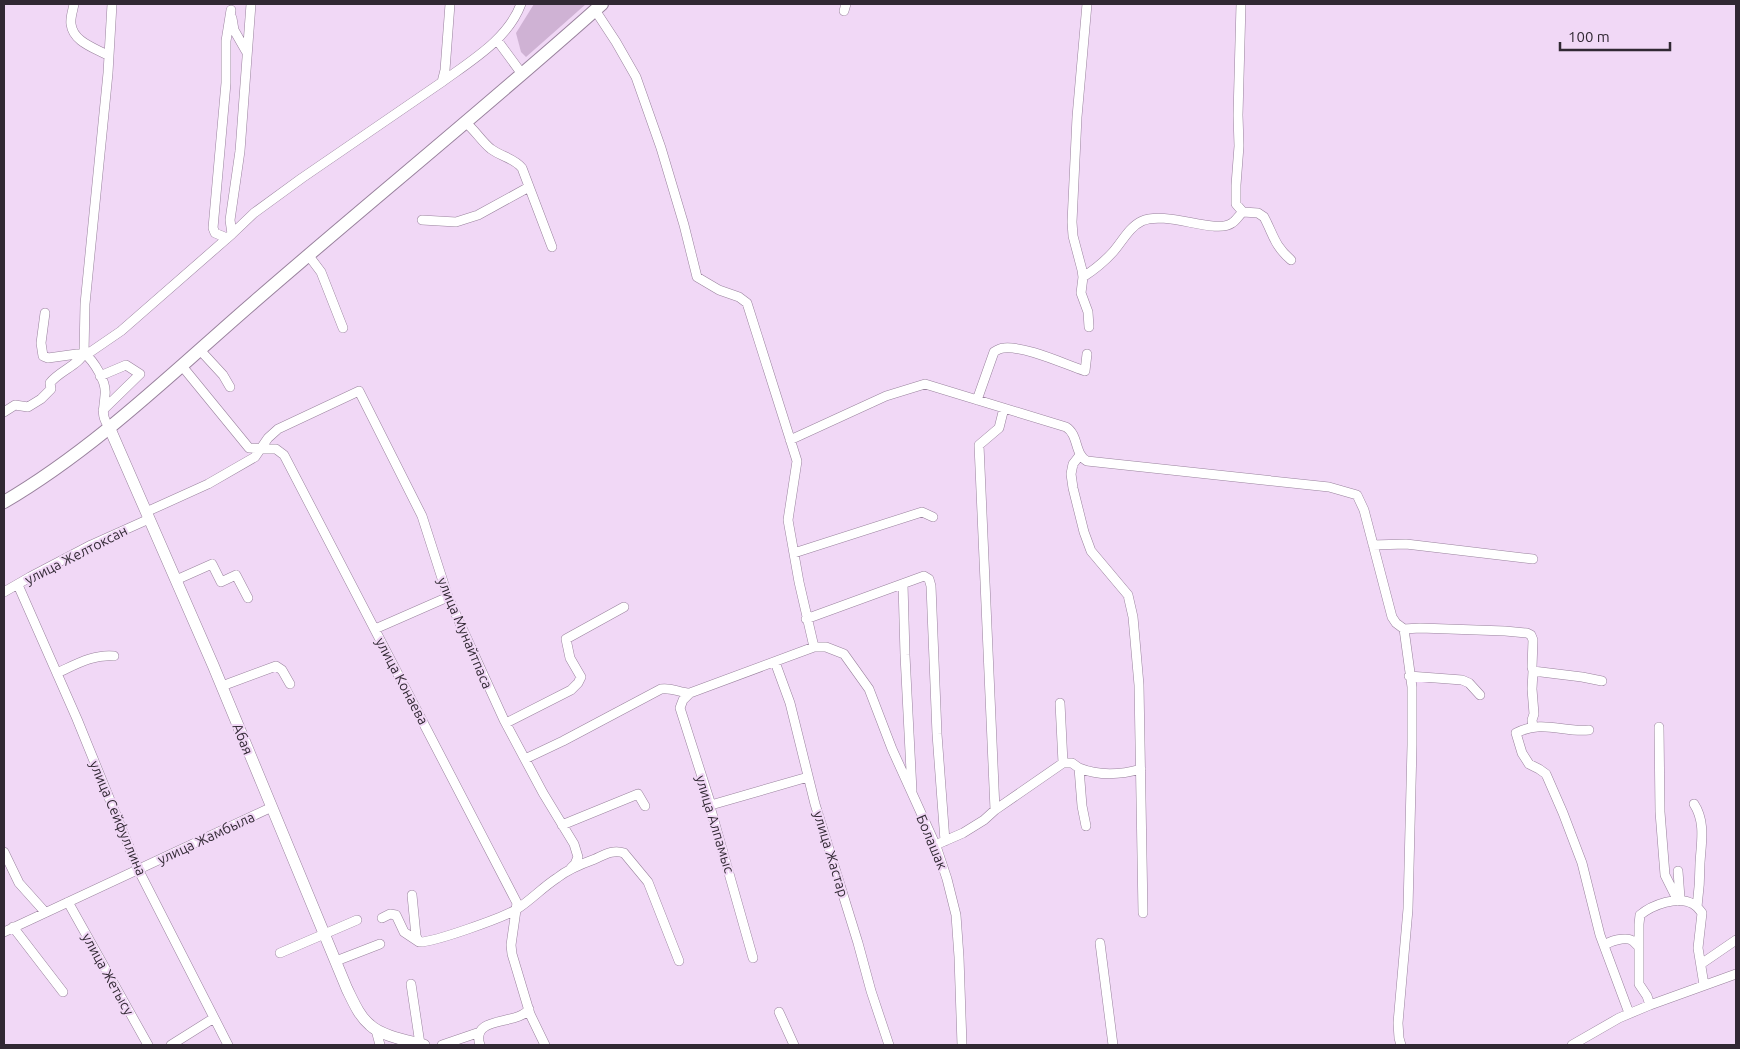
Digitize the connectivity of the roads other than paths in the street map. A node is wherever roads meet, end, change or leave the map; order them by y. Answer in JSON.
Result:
{"nodes":[{"id":1,"x":74,"y":4,"type":"edge"},
{"id":2,"x":112,"y":4,"type":"edge"},
{"id":3,"x":251,"y":4,"type":"edge"},
{"id":4,"x":450,"y":4,"type":"edge"},
{"id":5,"x":522,"y":4,"type":"edge"},
{"id":6,"x":1088,"y":4,"type":"edge"},
{"id":7,"x":1241,"y":4,"type":"edge"},
{"id":8,"x":230,"y":7,"type":"edge"},
{"id":9,"x":598,"y":7,"type":"edge"},
{"id":10,"x":497,"y":40,"type":"junction"},
{"id":11,"x":247,"y":54,"type":"junction"},
{"id":12,"x":109,"y":56,"type":"junction"},
{"id":13,"x":522,"y":74,"type":"junction"},
{"id":14,"x":442,"y":82,"type":"junction"},
{"id":15,"x":465,"y":122,"type":"junction"},
{"id":16,"x":529,"y":187,"type":"junction"},
{"id":17,"x":1243,"y":212,"type":"junction"},
{"id":18,"x":422,"y":220,"type":"dead end"},
{"id":19,"x":230,"y":236,"type":"junction"},
{"id":20,"x":552,"y":247,"type":"dead end"},
{"id":21,"x":309,"y":256,"type":"junction"},
{"id":22,"x":1291,"y":260,"type":"dead end"},
{"id":23,"x":1083,"y":277,"type":"junction"},
{"id":24,"x":45,"y":313,"type":"dead end"},
{"id":25,"x":1088,"y":326,"type":"dead end"},
{"id":26,"x":343,"y":328,"type":"dead end"},
{"id":27,"x":200,"y":350,"type":"junction"},
{"id":28,"x":85,"y":354,"type":"junction"},
{"id":29,"x":1087,"y":354,"type":"dead end"},
{"id":30,"x":182,"y":366,"type":"junction"},
{"id":31,"x":100,"y":376,"type":"junction"},
{"id":32,"x":230,"y":387,"type":"dead end"},
{"id":33,"x":359,"y":391,"type":"joint"},
{"id":34,"x":978,"y":400,"type":"junction"},
{"id":35,"x":1004,"y":408,"type":"junction"},
{"id":36,"x":103,"y":410,"type":"junction"},
{"id":37,"x":4,"y":412,"type":"edge"},
{"id":38,"x":110,"y":429,"type":"junction"},
{"id":39,"x":790,"y":440,"type":"junction"},
{"id":40,"x":260,"y":449,"type":"junction"},
{"id":41,"x":1080,"y":455,"type":"junction"},
{"id":42,"x":4,"y":502,"type":"edge"},
{"id":43,"x":148,"y":515,"type":"junction"},
{"id":44,"x":933,"y":517,"type":"dead end"},
{"id":45,"x":1373,"y":545,"type":"junction"},
{"id":46,"x":794,"y":553,"type":"junction"},
{"id":47,"x":1533,"y":559,"type":"dead end"},
{"id":48,"x":176,"y":580,"type":"junction"},
{"id":49,"x":903,"y":584,"type":"junction"},
{"id":50,"x":18,"y":585,"type":"junction"},
{"id":51,"x":4,"y":592,"type":"edge"},
{"id":52,"x":448,"y":597,"type":"junction"},
{"id":53,"x":248,"y":598,"type":"dead end"},
{"id":54,"x":624,"y":607,"type":"dead end"},
{"id":55,"x":806,"y":619,"type":"junction"},
{"id":56,"x":375,"y":629,"type":"junction"},
{"id":57,"x":1404,"y":629,"type":"junction"},
{"id":58,"x":814,"y":647,"type":"junction"},
{"id":59,"x":114,"y":656,"type":"dead end"},
{"id":60,"x":775,"y":662,"type":"junction"},
{"id":61,"x":1533,"y":672,"type":"junction"},
{"id":62,"x":57,"y":673,"type":"junction"},
{"id":63,"x":1409,"y":676,"type":"junction"},
{"id":64,"x":1602,"y":681,"type":"dead end"},
{"id":65,"x":290,"y":684,"type":"dead end"},
{"id":66,"x":222,"y":686,"type":"junction"},
{"id":67,"x":690,"y":693,"type":"junction"},
{"id":68,"x":1480,"y":696,"type":"dead end"},
{"id":69,"x":1060,"y":703,"type":"dead end"},
{"id":70,"x":506,"y":723,"type":"junction"},
{"id":71,"x":1533,"y":727,"type":"junction"},
{"id":72,"x":1659,"y":727,"type":"dead end"},
{"id":73,"x":1589,"y":730,"type":"dead end"},
{"id":74,"x":525,"y":759,"type":"junction"},
{"id":75,"x":1063,"y":762,"type":"junction"},
{"id":76,"x":1079,"y":768,"type":"junction"},
{"id":77,"x":1141,"y":769,"type":"junction"},
{"id":78,"x":808,"y":778,"type":"junction"},
{"id":79,"x":913,"y":797,"type":"junction"},
{"id":80,"x":1694,"y":804,"type":"dead end"},
{"id":81,"x":711,"y":805,"type":"junction"},
{"id":82,"x":645,"y":806,"type":"dead end"},
{"id":83,"x":272,"y":807,"type":"junction"},
{"id":84,"x":995,"y":810,"type":"junction"},
{"id":85,"x":562,"y":825,"type":"junction"},
{"id":86,"x":1086,"y":826,"type":"dead end"},
{"id":87,"x":944,"y":841,"type":"junction"},
{"id":88,"x":936,"y":846,"type":"junction"},
{"id":89,"x":4,"y":852,"type":"edge"},
{"id":90,"x":571,"y":868,"type":"junction"},
{"id":91,"x":138,"y":869,"type":"junction"},
{"id":92,"x":1678,"y":871,"type":"dead end"},
{"id":93,"x":412,"y":896,"type":"dead end"},
{"id":94,"x":1679,"y":901,"type":"junction"},
{"id":95,"x":68,"y":902,"type":"junction"},
{"id":96,"x":1697,"y":907,"type":"junction"},
{"id":97,"x":517,"y":909,"type":"junction"},
{"id":98,"x":45,"y":912,"type":"junction"},
{"id":99,"x":1143,"y":913,"type":"dead end"},
{"id":100,"x":382,"y":918,"type":"dead end"},
{"id":101,"x":357,"y":920,"type":"dead end"},
{"id":102,"x":13,"y":927,"type":"junction"},
{"id":103,"x":4,"y":932,"type":"edge"},
{"id":104,"x":325,"y":934,"type":"junction"},
{"id":105,"x":1736,"y":940,"type":"edge"},
{"id":106,"x":419,"y":942,"type":"junction"},
{"id":107,"x":1100,"y":943,"type":"dead end"},
{"id":108,"x":380,"y":944,"type":"dead end"},
{"id":109,"x":1604,"y":946,"type":"junction"},
{"id":110,"x":1639,"y":947,"type":"junction"},
{"id":111,"x":280,"y":953,"type":"dead end"},
{"id":112,"x":753,"y":958,"type":"dead end"},
{"id":113,"x":336,"y":961,"type":"junction"},
{"id":114,"x":679,"y":961,"type":"dead end"},
{"id":115,"x":1701,"y":964,"type":"junction"},
{"id":116,"x":1736,"y":974,"type":"edge"},
{"id":117,"x":412,"y":984,"type":"dead end"},
{"id":118,"x":1704,"y":985,"type":"junction"},
{"id":119,"x":62,"y":992,"type":"dead end"},
{"id":120,"x":1650,"y":1005,"type":"junction"},
{"id":121,"x":528,"y":1009,"type":"junction"},
{"id":122,"x":779,"y":1012,"type":"dead end"},
{"id":123,"x":1629,"y":1013,"type":"junction"},
{"id":124,"x":214,"y":1018,"type":"junction"},
{"id":125,"x":376,"y":1030,"type":"junction"},
{"id":126,"x":480,"y":1032,"type":"junction"},
{"id":127,"x":148,"y":1045,"type":"edge"},
{"id":128,"x":171,"y":1045,"type":"edge"},
{"id":129,"x":228,"y":1045,"type":"edge"},
{"id":130,"x":380,"y":1045,"type":"edge"},
{"id":131,"x":422,"y":1045,"type":"edge"},
{"id":132,"x":442,"y":1045,"type":"edge"},
{"id":133,"x":480,"y":1045,"type":"edge"},
{"id":134,"x":545,"y":1045,"type":"edge"},
{"id":135,"x":794,"y":1045,"type":"edge"},
{"id":136,"x":889,"y":1045,"type":"edge"},
{"id":137,"x":962,"y":1045,"type":"edge"},
{"id":138,"x":1113,"y":1045,"type":"edge"},
{"id":139,"x":1401,"y":1045,"type":"edge"},
{"id":140,"x":1572,"y":1045,"type":"edge"}],
"edges":[{"from":1,"to":12,"type":"street"},
{"from":2,"to":12,"type":"street"},
{"from":3,"to":11,"type":"street"},
{"from":4,"to":14,"type":"street"},
{"from":5,"to":10,"type":"street"},
{"from":6,"to":23,"type":"street"},
{"from":7,"to":17,"type":"street"},
{"from":8,"to":11,"type":"street"},
{"from":8,"to":19,"type":"street"},
{"from":9,"to":13,"type":"main road"},
{"from":9,"to":39,"type":"street"},
{"from":10,"to":13,"type":"street"},
{"from":10,"to":14,"type":"street"},
{"from":11,"to":19,"type":"street"},
{"from":12,"to":28,"type":"street"},
{"from":13,"to":15,"type":"main road"},
{"from":14,"to":19,"type":"street"},
{"from":15,"to":16,"type":"street"},
{"from":15,"to":21,"type":"main road"},
{"from":16,"to":18,"type":"street"},
{"from":16,"to":20,"type":"street"},
{"from":17,"to":22,"type":"street"},
{"from":17,"to":23,"type":"street"},
{"from":19,"to":28,"type":"street"},
{"from":21,"to":26,"type":"street"},
{"from":21,"to":27,"type":"main road"},
{"from":23,"to":25,"type":"street"},
{"from":24,"to":28,"type":"street"},
{"from":27,"to":30,"type":"main road"},
{"from":27,"to":32,"type":"street"},
{"from":28,"to":31,"type":"street"},
{"from":28,"to":37,"type":"street"},
{"from":29,"to":34,"type":"street"},
{"from":30,"to":38,"type":"main road"},
{"from":30,"to":40,"type":"street","name":"улица Конаева"},
{"from":31,"to":36,"type":"street"},
{"from":31,"to":36,"type":"street"},
{"from":33,"to":40,"type":"street","name":"улица Желтоксан"},
{"from":33,"to":52,"type":"street","name":"улица Мунайтпаса"},
{"from":34,"to":35,"type":"street"},
{"from":34,"to":39,"type":"street"},
{"from":35,"to":41,"type":"street"},
{"from":35,"to":84,"type":"street"},
{"from":36,"to":38,"type":"street"},
{"from":38,"to":42,"type":"main road"},
{"from":38,"to":43,"type":"street","name":"Абая"},
{"from":39,"to":46,"type":"street"},
{"from":40,"to":43,"type":"street","name":"улица Желтоксан"},
{"from":40,"to":56,"type":"street","name":"улица Конаева"},
{"from":41,"to":45,"type":"street"},
{"from":41,"to":77,"type":"street"},
{"from":43,"to":48,"type":"street","name":"Абая"},
{"from":43,"to":50,"type":"street","name":"улица Желтоксан"},
{"from":44,"to":46,"type":"street"},
{"from":45,"to":47,"type":"street"},
{"from":45,"to":57,"type":"street"},
{"from":46,"to":55,"type":"street"},
{"from":48,"to":53,"type":"street"},
{"from":48,"to":66,"type":"street","name":"Абая"},
{"from":49,"to":55,"type":"street"},
{"from":49,"to":79,"type":"street"},
{"from":49,"to":87,"type":"street"},
{"from":50,"to":51,"type":"street","name":"улица Желтоксан"},
{"from":50,"to":62,"type":"street","name":"улица Сейфуллина"},
{"from":52,"to":56,"type":"street"},
{"from":52,"to":70,"type":"street","name":"улица Мунайтпаса"},
{"from":54,"to":70,"type":"street"},
{"from":55,"to":58,"type":"street"},
{"from":56,"to":97,"type":"street","name":"улица Конаева"},
{"from":57,"to":61,"type":"street"},
{"from":57,"to":63,"type":"street"},
{"from":58,"to":60,"type":"street"},
{"from":58,"to":79,"type":"street","name":"Болашак"},
{"from":59,"to":62,"type":"street"},
{"from":60,"to":67,"type":"street"},
{"from":60,"to":78,"type":"street","name":"улица Жастар"},
{"from":61,"to":64,"type":"street"},
{"from":61,"to":71,"type":"street"},
{"from":62,"to":91,"type":"street","name":"улица Сейфуллина"},
{"from":63,"to":68,"type":"street"},
{"from":63,"to":139,"type":"street"},
{"from":65,"to":66,"type":"street"},
{"from":66,"to":83,"type":"street","name":"Абая"},
{"from":67,"to":74,"type":"street"},
{"from":67,"to":81,"type":"street","name":"улица Алпамыс"},
{"from":69,"to":75,"type":"street"},
{"from":70,"to":74,"type":"street","name":"улица Мунайтпаса"},
{"from":71,"to":73,"type":"street"},
{"from":71,"to":109,"type":"street"},
{"from":72,"to":94,"type":"street"},
{"from":74,"to":85,"type":"street","name":"улица Мунайтпаса"},
{"from":75,"to":76,"type":"street"},
{"from":75,"to":84,"type":"street"},
{"from":76,"to":77,"type":"street"},
{"from":76,"to":86,"type":"street"},
{"from":77,"to":99,"type":"street"},
{"from":78,"to":81,"type":"street"},
{"from":78,"to":136,"type":"street","name":"улица Жастар"},
{"from":79,"to":88,"type":"street","name":"Болашак"},
{"from":80,"to":96,"type":"street"},
{"from":81,"to":112,"type":"street","name":"улица Алпамыс"},
{"from":82,"to":85,"type":"street"},
{"from":83,"to":91,"type":"street","name":"улица Жамбыла"},
{"from":83,"to":104,"type":"street","name":"Абая"},
{"from":84,"to":87,"type":"street"},
{"from":85,"to":90,"type":"street","name":"улица Мунайтпаса"},
{"from":87,"to":88,"type":"street"},
{"from":88,"to":137,"type":"street","name":"Болашак"},
{"from":89,"to":98,"type":"street"},
{"from":90,"to":97,"type":"street"},
{"from":90,"to":114,"type":"street"},
{"from":91,"to":95,"type":"street","name":"улица Жамбыла"},
{"from":91,"to":124,"type":"street","name":"улица Сейфуллина"},
{"from":92,"to":94,"type":"street"},
{"from":93,"to":106,"type":"street"},
{"from":94,"to":96,"type":"street"},
{"from":94,"to":110,"type":"street"},
{"from":95,"to":98,"type":"street","name":"улица Жамбыла"},
{"from":95,"to":127,"type":"street","name":"улица Жетысу"},
{"from":96,"to":115,"type":"street"},
{"from":97,"to":106,"type":"street"},
{"from":97,"to":121,"type":"street","name":"улица Конаева"},
{"from":98,"to":102,"type":"street","name":"улица Жамбыла"},
{"from":100,"to":106,"type":"street"},
{"from":101,"to":104,"type":"street"},
{"from":102,"to":103,"type":"street","name":"улица Жамбыла"},
{"from":102,"to":119,"type":"street"},
{"from":104,"to":111,"type":"street"},
{"from":104,"to":113,"type":"street","name":"Абая"},
{"from":105,"to":115,"type":"street"},
{"from":107,"to":138,"type":"street"},
{"from":108,"to":113,"type":"street"},
{"from":109,"to":110,"type":"street"},
{"from":109,"to":123,"type":"street"},
{"from":110,"to":120,"type":"street"},
{"from":113,"to":125,"type":"street","name":"Абая"},
{"from":115,"to":118,"type":"street"},
{"from":116,"to":118,"type":"street"},
{"from":117,"to":131,"type":"street"},
{"from":118,"to":120,"type":"street"},
{"from":120,"to":123,"type":"street"},
{"from":121,"to":126,"type":"street"},
{"from":121,"to":134,"type":"street","name":"улица Конаева"},
{"from":122,"to":135,"type":"street"},
{"from":123,"to":140,"type":"street"},
{"from":124,"to":128,"type":"street"},
{"from":124,"to":129,"type":"street","name":"улица Сейфуллина"},
{"from":125,"to":130,"type":"street","name":"Абая"},
{"from":125,"to":131,"type":"street"},
{"from":126,"to":132,"type":"street"},
{"from":126,"to":133,"type":"street"}]}
